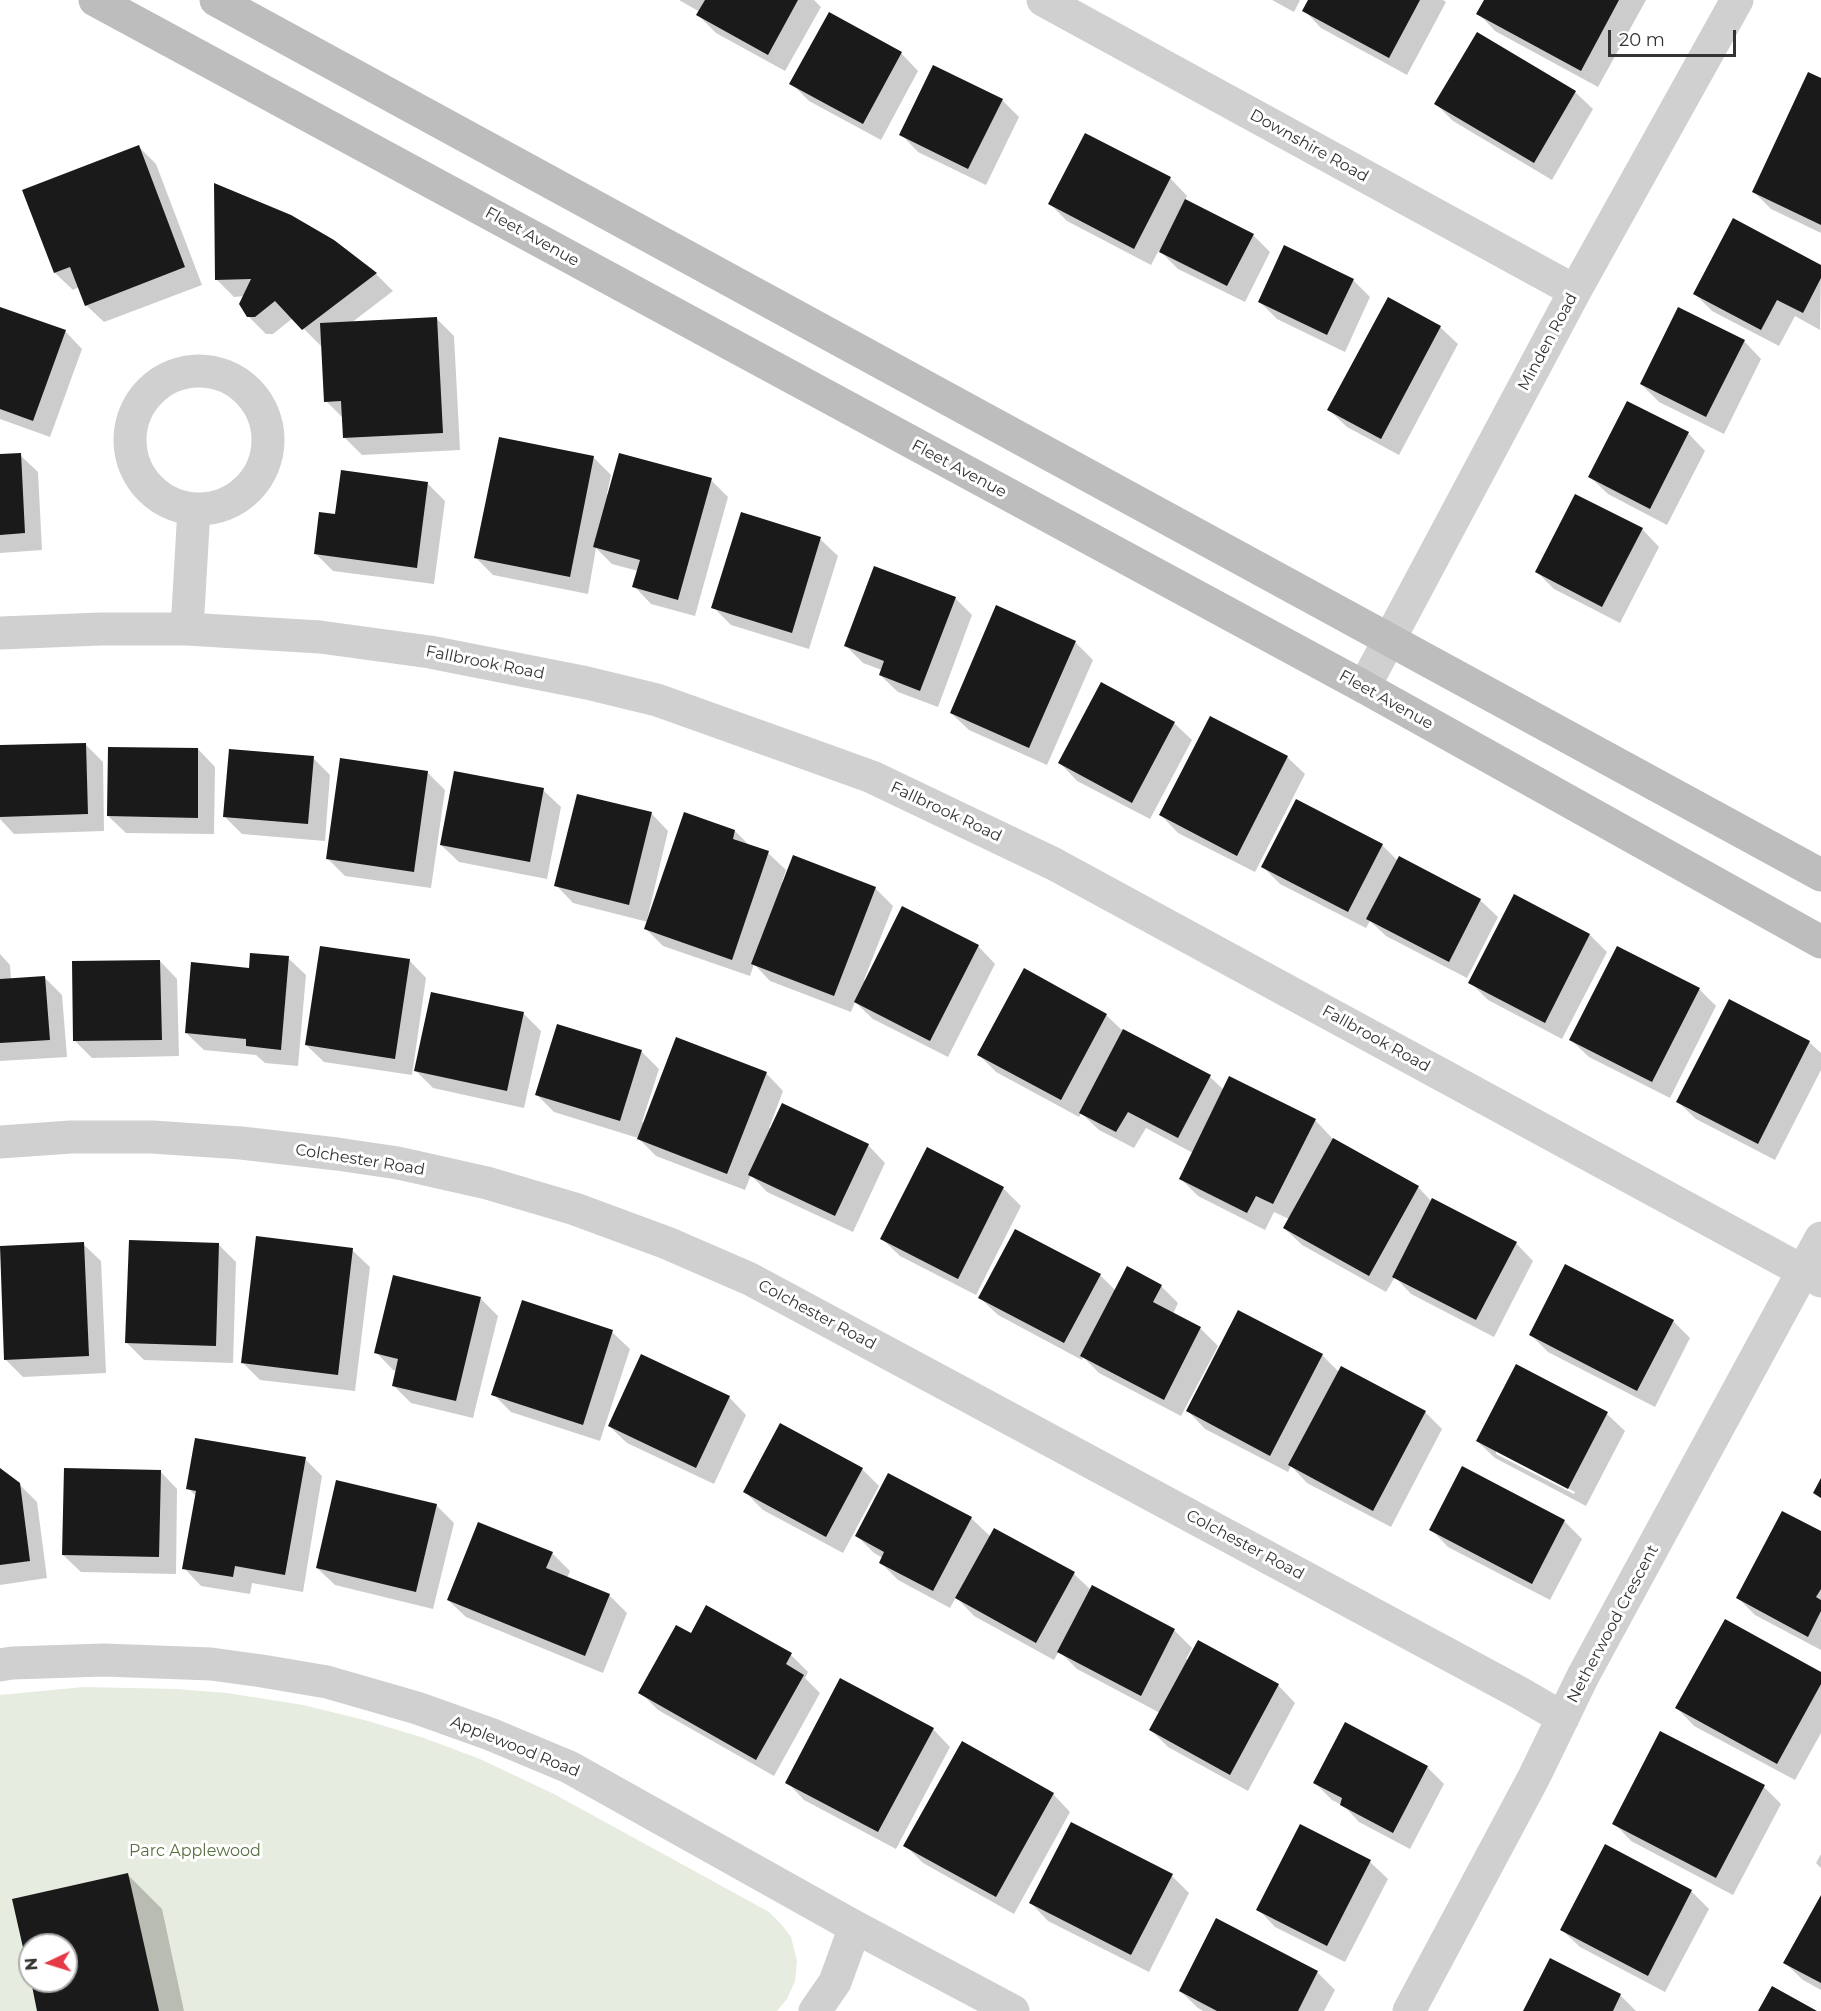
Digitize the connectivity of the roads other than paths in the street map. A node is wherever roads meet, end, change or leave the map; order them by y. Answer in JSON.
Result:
{"nodes":[{"id":1,"x":95,"y":0,"type":"edge"},
{"id":2,"x":216,"y":0,"type":"edge"},
{"id":3,"x":1043,"y":0,"type":"edge"},
{"id":4,"x":1737,"y":0,"type":"edge"},
{"id":5,"x":1575,"y":291,"type":"junction"},
{"id":6,"x":194,"y":509,"type":"junction"},
{"id":7,"x":187,"y":629,"type":"junction"},
{"id":8,"x":0,"y":633,"type":"edge"},
{"id":9,"x":1390,"y":639,"type":"junction"},
{"id":10,"x":1364,"y":687,"type":"junction"},
{"id":11,"x":1821,"y":876,"type":"edge"},
{"id":12,"x":1821,"y":942,"type":"edge"},
{"id":13,"x":0,"y":1142,"type":"edge"},
{"id":14,"x":1821,"y":1239,"type":"edge"},
{"id":15,"x":1813,"y":1277,"type":"edge"},
{"id":16,"x":0,"y":1665,"type":"edge"},
{"id":17,"x":1563,"y":1718,"type":"junction"},
{"id":18,"x":855,"y":1927,"type":"junction"},
{"id":19,"x":815,"y":2011,"type":"edge"},
{"id":20,"x":1013,"y":2011,"type":"edge"},
{"id":21,"x":1409,"y":2011,"type":"edge"}],
"edges":[{"from":1,"to":10,"type":"main road","name":"Fleet Avenue"},
{"from":2,"to":9,"type":"main road"},
{"from":3,"to":5,"type":"street","name":"Downshire Road"},
{"from":4,"to":5,"type":"street","name":"Minden Road"},
{"from":5,"to":9,"type":"street","name":"Minden Road"},
{"from":6,"to":6,"type":"street"},
{"from":6,"to":7,"type":"street"},
{"from":7,"to":8,"type":"street","name":"Fallbrook Road"},
{"from":7,"to":15,"type":"street","name":"Fallbrook Road"},
{"from":9,"to":10,"type":"street","name":"Minden Road"},
{"from":9,"to":11,"type":"main road"},
{"from":10,"to":12,"type":"main road","name":"Fleet Avenue"},
{"from":13,"to":17,"type":"street","name":"Colchester Road"},
{"from":14,"to":15,"type":"street","name":"Netherwood Crescent"},
{"from":15,"to":17,"type":"street","name":"Netherwood Crescent"},
{"from":16,"to":18,"type":"street","name":"Applewood Road"},
{"from":17,"to":21,"type":"street","name":"Netherwood Crescent"},
{"from":18,"to":19,"type":"street"},
{"from":18,"to":20,"type":"street","name":"Applewood Road"}]}
